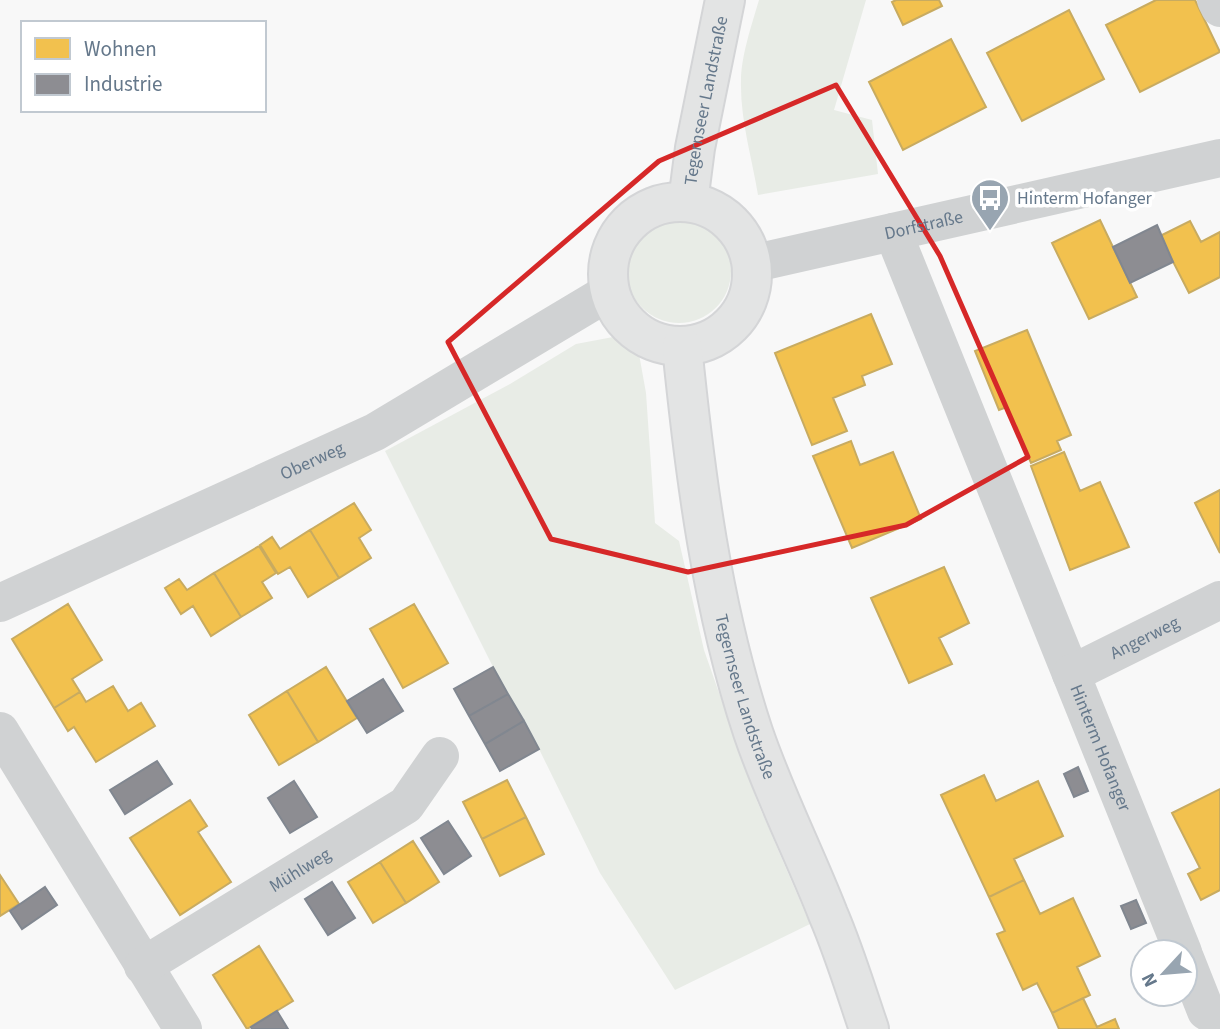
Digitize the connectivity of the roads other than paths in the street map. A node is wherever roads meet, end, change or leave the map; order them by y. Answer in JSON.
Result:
{"nodes":[{"id":1,"x":725,"y":0,"type":"edge"},
{"id":2,"x":1216,"y":0,"type":"edge"},
{"id":3,"x":1220,"y":8,"type":"edge"},
{"id":4,"x":1220,"y":158,"type":"edge"},
{"id":5,"x":688,"y":202,"type":"junction"},
{"id":6,"x":893,"y":232,"type":"junction"},
{"id":7,"x":751,"y":264,"type":"junction"},
{"id":8,"x":609,"y":292,"type":"junction"},
{"id":9,"x":682,"y":346,"type":"junction"},
{"id":10,"x":1220,"y":600,"type":"edge"},
{"id":11,"x":0,"y":603,"type":"edge"},
{"id":12,"x":1071,"y":674,"type":"junction"},
{"id":13,"x":0,"y":731,"type":"edge"},
{"id":14,"x":440,"y":756,"type":"dead end"},
{"id":15,"x":1177,"y":938,"type":"edge"},
{"id":16,"x":143,"y":966,"type":"junction"},
{"id":17,"x":1199,"y":993,"type":"edge"},
{"id":18,"x":1220,"y":1020,"type":"edge"},
{"id":19,"x":183,"y":1029,"type":"edge"},
{"id":20,"x":869,"y":1029,"type":"edge"}],
"edges":[{"from":1,"to":5,"type":"main road","name":"Tegernseer Landstraße"},
{"from":2,"to":3,"type":"street"},
{"from":4,"to":6,"type":"street","name":"Dorfstraße"},
{"from":5,"to":7,"type":"main road","name":"Tegernseer Landstraße"},
{"from":5,"to":8,"type":"main road","name":"Tegernseer Landstraße"},
{"from":6,"to":7,"type":"street","name":"Dorfstraße"},
{"from":6,"to":12,"type":"street","name":"Hinterm Hofanger"},
{"from":7,"to":9,"type":"main road","name":"Tegernseer Landstraße"},
{"from":8,"to":9,"type":"main road","name":"Tegernseer Landstraße"},
{"from":8,"to":11,"type":"street","name":"Oberweg"},
{"from":9,"to":20,"type":"main road","name":"Tegernseer Landstraße"},
{"from":10,"to":12,"type":"street","name":"Angerweg"},
{"from":12,"to":15,"type":"street","name":"Hinterm Hofanger"},
{"from":13,"to":16,"type":"street"},
{"from":14,"to":16,"type":"street","name":"Mühlweg"},
{"from":16,"to":19,"type":"street"},
{"from":17,"to":18,"type":"street"}]}
